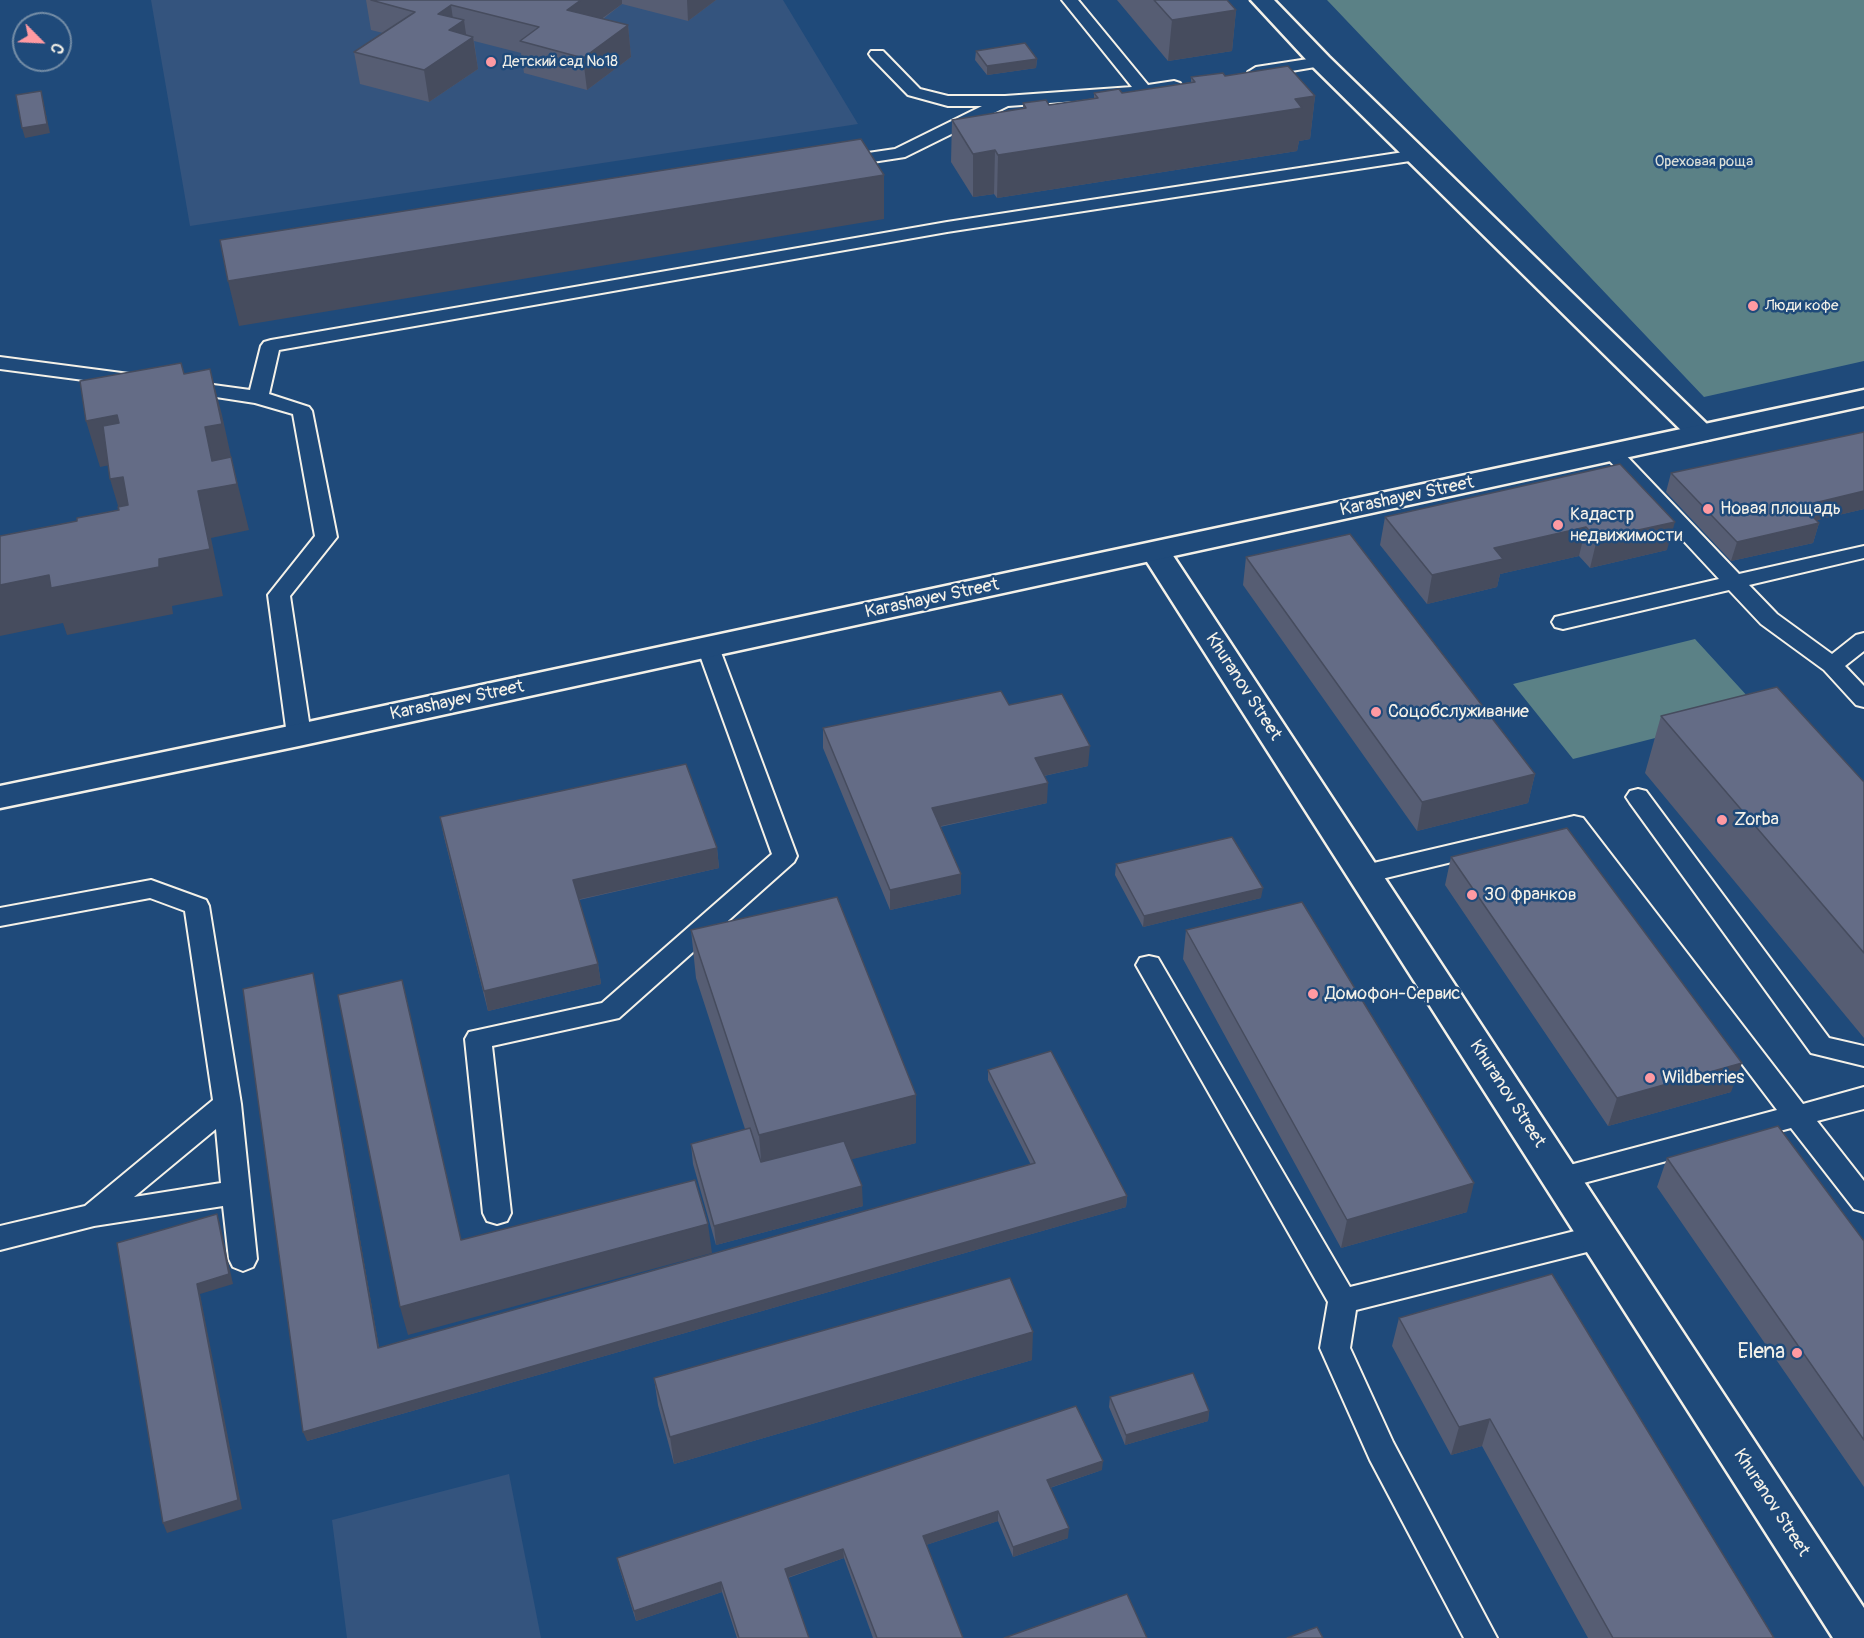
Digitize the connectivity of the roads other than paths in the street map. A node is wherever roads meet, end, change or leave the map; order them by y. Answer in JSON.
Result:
{"nodes":[{"id":1,"x":1070,"y":0,"type":"edge"},
{"id":2,"x":1262,"y":0,"type":"edge"},
{"id":3,"x":877,"y":54,"type":"dead end"},
{"id":4,"x":1321,"y":62,"type":"junction"},
{"id":5,"x":1238,"y":75,"type":"edge"},
{"id":6,"x":1191,"y":83,"type":"edge"},
{"id":7,"x":1144,"y":91,"type":"junction"},
{"id":8,"x":1005,"y":101,"type":"junction"},
{"id":9,"x":1417,"y":155,"type":"junction"},
{"id":10,"x":828,"y":164,"type":"edge"},
{"id":11,"x":0,"y":363,"type":"edge"},
{"id":12,"x":258,"y":397,"type":"junction"},
{"id":13,"x":1864,"y":398,"type":"edge"},
{"id":14,"x":1700,"y":433,"type":"junction"},
{"id":15,"x":1612,"y":452,"type":"junction"},
{"id":16,"x":1155,"y":551,"type":"junction"},
{"id":17,"x":1864,"y":552,"type":"edge"},
{"id":18,"x":1734,"y":582,"type":"junction"},
{"id":19,"x":1563,"y":622,"type":"dead end"},
{"id":20,"x":1864,"y":640,"type":"edge"},
{"id":21,"x":708,"y":647,"type":"junction"},
{"id":22,"x":1832,"y":665,"type":"junction"},
{"id":23,"x":1864,"y":700,"type":"edge"},
{"id":24,"x":299,"y":735,"type":"junction"},
{"id":25,"x":0,"y":797,"type":"edge"},
{"id":26,"x":1638,"y":797,"type":"dead end"},
{"id":27,"x":1365,"y":873,"type":"junction"},
{"id":28,"x":0,"y":917,"type":"edge"},
{"id":29,"x":1149,"y":965,"type":"dead end"},
{"id":30,"x":1864,"y":1056,"type":"edge"},
{"id":31,"x":1864,"y":1098,"type":"edge"},
{"id":32,"x":227,"y":1104,"type":"junction"},
{"id":33,"x":1796,"y":1115,"type":"junction"},
{"id":34,"x":1561,"y":1178,"type":"junction"},
{"id":35,"x":237,"y":1192,"type":"junction"},
{"id":36,"x":1864,"y":1201,"type":"edge"},
{"id":37,"x":497,"y":1213,"type":"dead end"},
{"id":38,"x":93,"y":1215,"type":"junction"},
{"id":39,"x":1599,"y":1237,"type":"junction"},
{"id":40,"x":0,"y":1238,"type":"edge"},
{"id":41,"x":243,"y":1259,"type":"dead end"},
{"id":42,"x":1343,"y":1301,"type":"junction"},
{"id":43,"x":1481,"y":1638,"type":"edge"},
{"id":44,"x":1858,"y":1638,"type":"edge"}],
"edges":[{"from":1,"to":7,"type":"lane"},
{"from":2,"to":4,"type":"street"},
{"from":3,"to":8,"type":"lane"},
{"from":4,"to":5,"type":"lane"},
{"from":4,"to":9,"type":"street"},
{"from":6,"to":7,"type":"lane"},
{"from":7,"to":8,"type":"lane"},
{"from":8,"to":10,"type":"lane"},
{"from":9,"to":12,"type":"lane"},
{"from":9,"to":14,"type":"street"},
{"from":11,"to":12,"type":"lane"},
{"from":12,"to":24,"type":"lane"},
{"from":13,"to":14,"type":"street","name":"Karashaуev Street"},
{"from":14,"to":15,"type":"street","name":"Karashaуev Street"},
{"from":15,"to":16,"type":"street","name":"Karashaуev Street"},
{"from":15,"to":18,"type":"lane"},
{"from":16,"to":21,"type":"street","name":"Karashaуev Street"},
{"from":16,"to":27,"type":"street","name":"Khuranov Street"},
{"from":17,"to":18,"type":"lane"},
{"from":18,"to":19,"type":"lane"},
{"from":18,"to":22,"type":"lane"},
{"from":20,"to":22,"type":"lane"},
{"from":21,"to":24,"type":"street","name":"Karashaуev Street"},
{"from":21,"to":37,"type":"lane"},
{"from":22,"to":23,"type":"lane"},
{"from":24,"to":25,"type":"street","name":"Karashaуev Street"},
{"from":26,"to":30,"type":"lane"},
{"from":27,"to":33,"type":"lane"},
{"from":27,"to":34,"type":"street","name":"Khuranov Street"},
{"from":28,"to":32,"type":"lane"},
{"from":29,"to":42,"type":"lane"},
{"from":31,"to":33,"type":"lane"},
{"from":32,"to":35,"type":"lane"},
{"from":32,"to":38,"type":"lane"},
{"from":33,"to":34,"type":"lane"},
{"from":33,"to":36,"type":"lane"},
{"from":34,"to":39,"type":"street","name":"Khuranov Street"},
{"from":35,"to":38,"type":"lane"},
{"from":35,"to":41,"type":"lane"},
{"from":38,"to":40,"type":"lane"},
{"from":39,"to":42,"type":"lane"},
{"from":39,"to":44,"type":"street","name":"Khuranov Street"},
{"from":42,"to":43,"type":"lane"}]}
